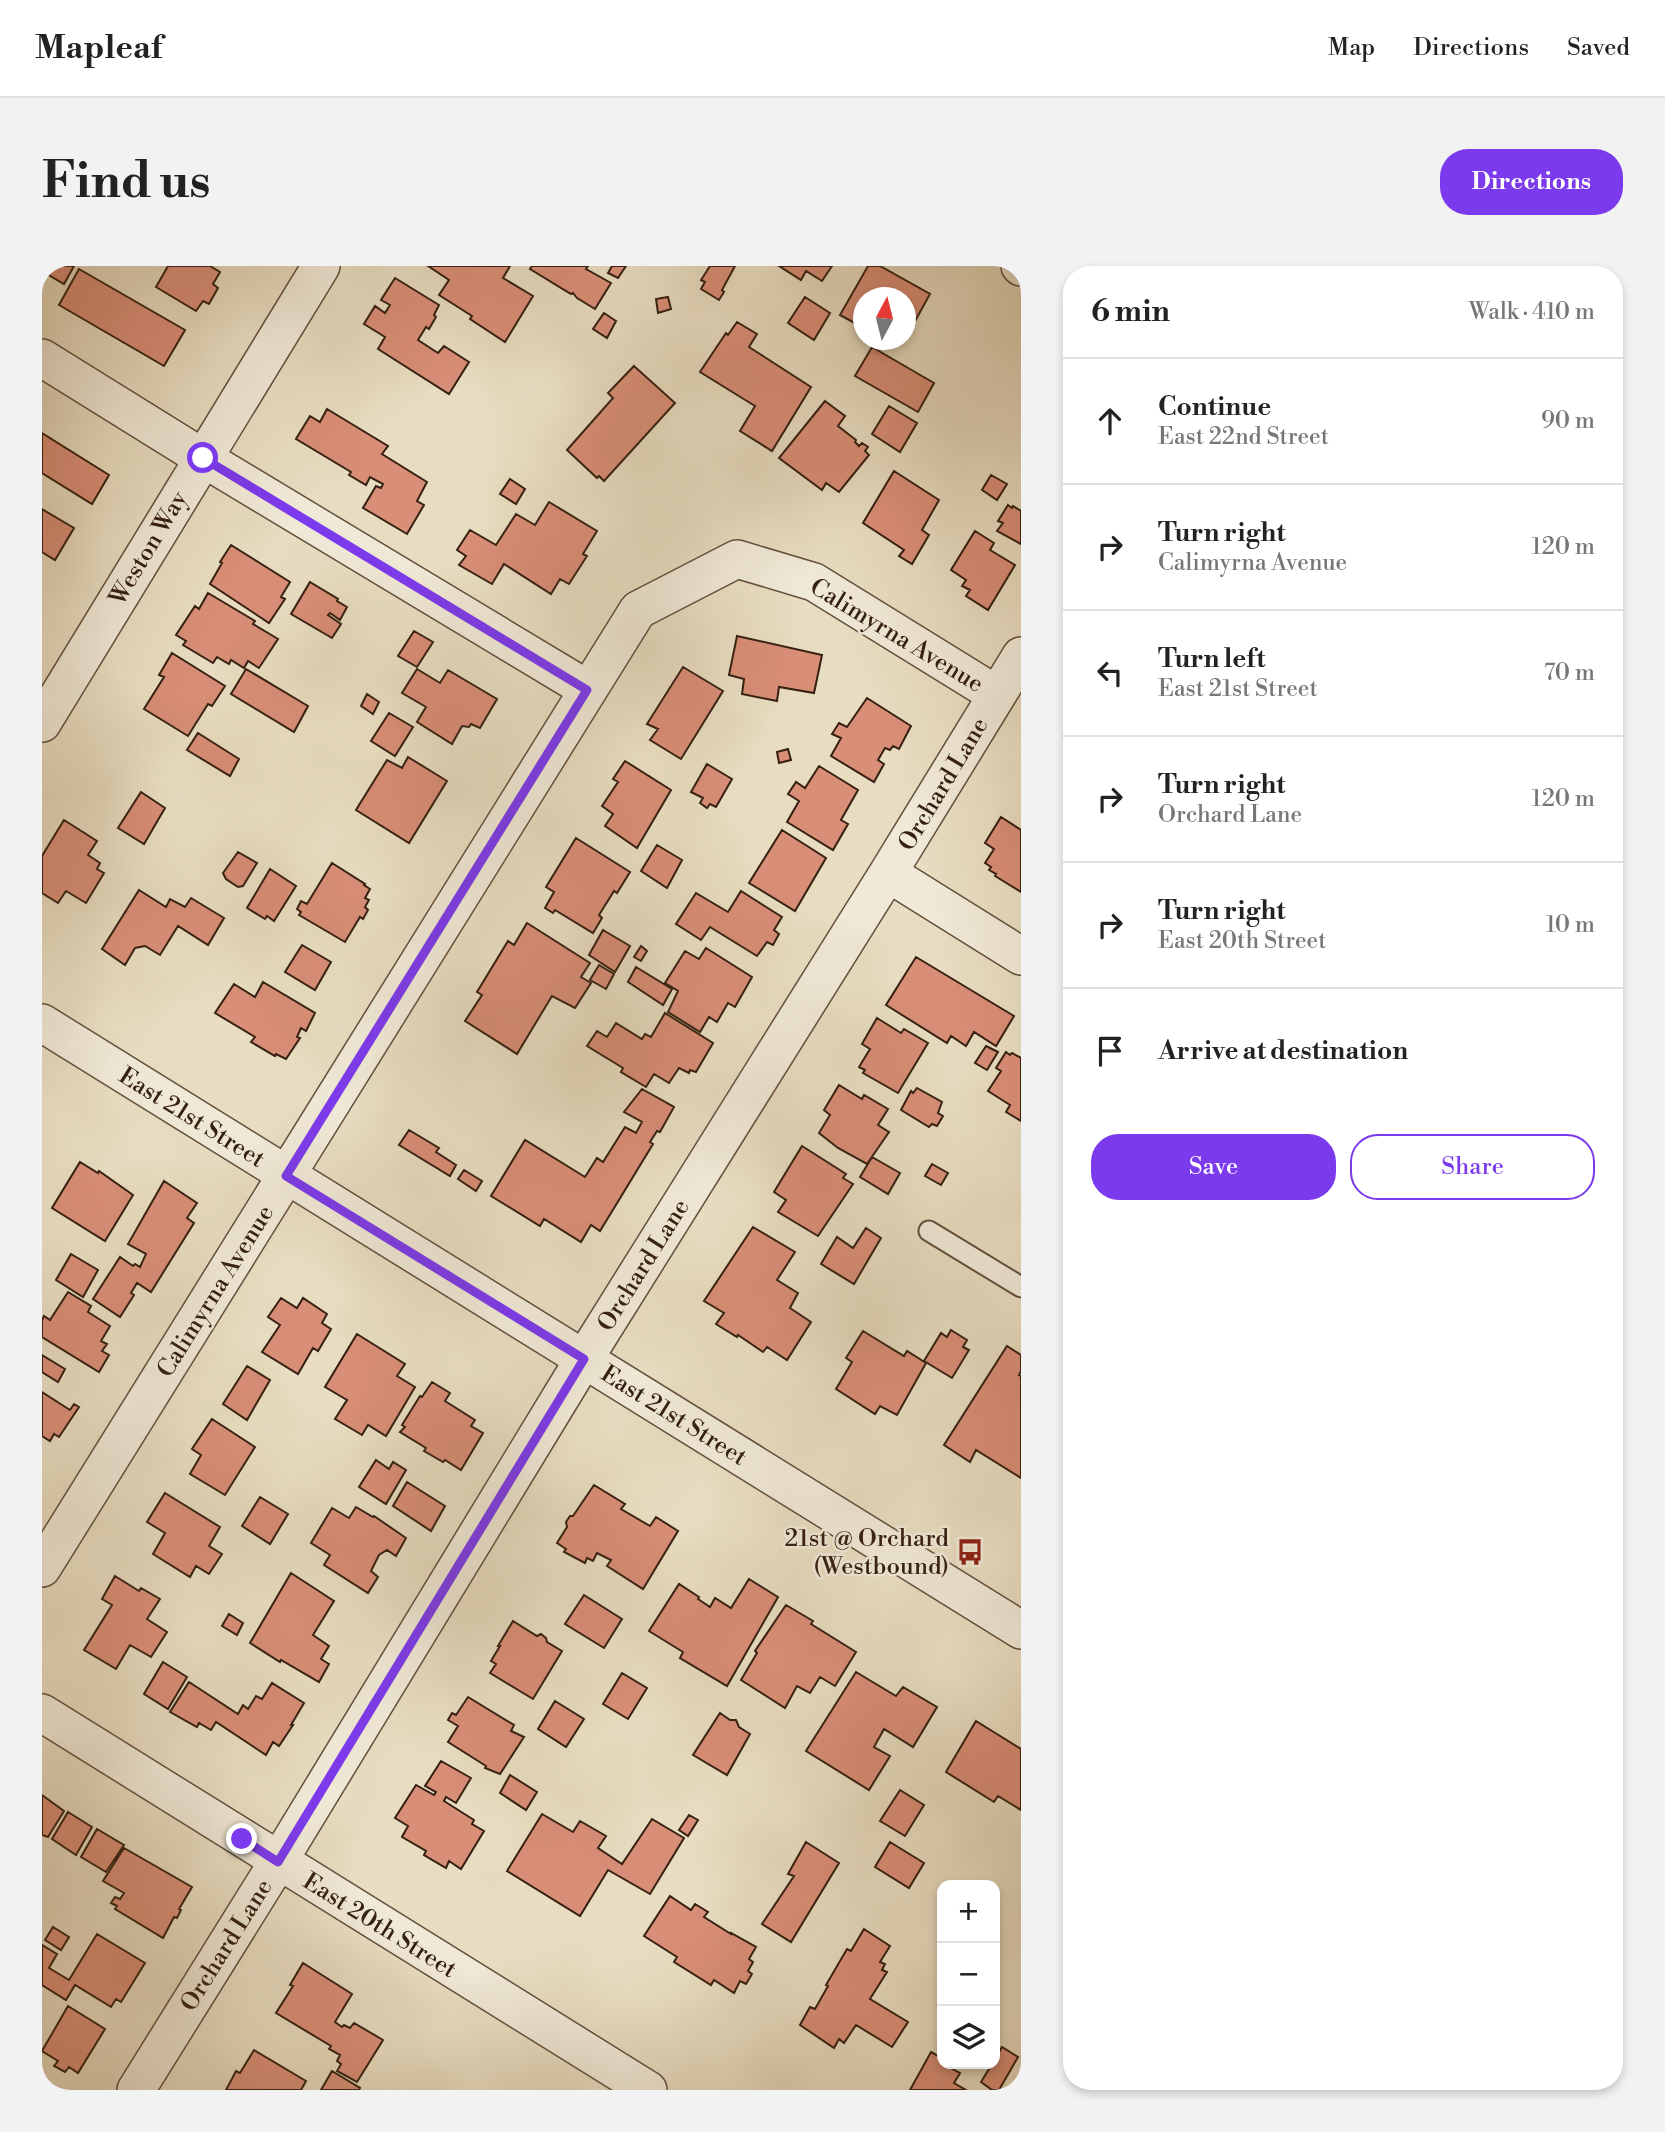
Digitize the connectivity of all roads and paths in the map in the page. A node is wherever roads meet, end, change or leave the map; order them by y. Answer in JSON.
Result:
{"nodes":[{"id":1,"x":321,"y":266,"type":"edge"},
{"id":2,"x":42,"y":358,"type":"edge"},
{"id":3,"x":203,"y":458,"type":"junction"},
{"id":4,"x":1021,"y":656,"type":"edge"},
{"id":5,"x":587,"y":690,"type":"junction"},
{"id":6,"x":997,"y":695,"type":"junction"},
{"id":7,"x":42,"y":723,"type":"edge"},
{"id":8,"x":888,"y":873,"type":"junction"},
{"id":9,"x":1021,"y":956,"type":"edge"},
{"id":10,"x":42,"y":1023,"type":"edge"},
{"id":11,"x":286,"y":1176,"type":"junction"},
{"id":12,"x":929,"y":1231,"type":"dead end"},
{"id":13,"x":1021,"y":1287,"type":"edge"},
{"id":14,"x":584,"y":1359,"type":"junction"},
{"id":15,"x":42,"y":1568,"type":"edge"},
{"id":16,"x":1021,"y":1630,"type":"edge"},
{"id":17,"x":42,"y":1713,"type":"edge"},
{"id":18,"x":278,"y":1862,"type":"junction"},
{"id":19,"x":136,"y":2090,"type":"edge"},
{"id":20,"x":648,"y":2090,"type":"edge"}],
"edges":[{"from":1,"to":3,"type":"street","name":"Weston Way"},
{"from":2,"to":3,"type":"street"},
{"from":3,"to":5,"type":"street"},
{"from":3,"to":7,"type":"street","name":"Weston Way"},
{"from":4,"to":6,"type":"street","name":"Orchard Lane"},
{"from":5,"to":6,"type":"street","name":"Calimyrna Avenue"},
{"from":5,"to":11,"type":"street","name":"Calimyrna Avenue"},
{"from":6,"to":8,"type":"street","name":"Orchard Lane"},
{"from":8,"to":9,"type":"street"},
{"from":8,"to":14,"type":"street","name":"Orchard Lane"},
{"from":10,"to":11,"type":"street","name":"East 21st Street"},
{"from":11,"to":14,"type":"street","name":"East 21st Street"},
{"from":11,"to":15,"type":"street","name":"Calimyrna Avenue"},
{"from":12,"to":13,"type":"lane"},
{"from":14,"to":16,"type":"street","name":"East 21st Street"},
{"from":14,"to":18,"type":"street","name":"Orchard Lane"},
{"from":17,"to":18,"type":"street","name":"East 20th Street"},
{"from":18,"to":19,"type":"street","name":"Orchard Lane"},
{"from":18,"to":20,"type":"street","name":"East 20th Street"}]}
